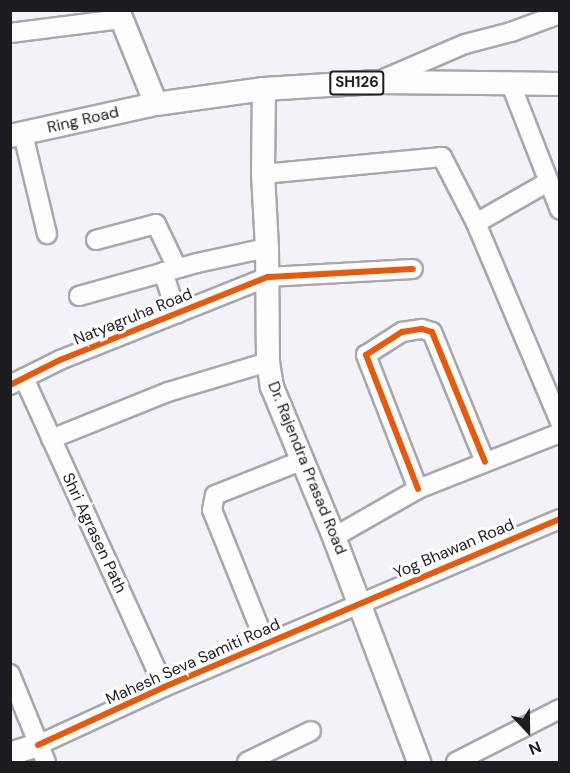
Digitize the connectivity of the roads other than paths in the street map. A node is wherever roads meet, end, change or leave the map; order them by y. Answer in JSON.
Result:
{"nodes":[{"id":1,"x":560,"y":14,"type":"edge"},
{"id":2,"x":119,"y":15,"type":"edge"},
{"id":3,"x":10,"y":33,"type":"edge"},
{"id":4,"x":377,"y":82,"type":"junction"},
{"id":5,"x":510,"y":82,"type":"junction"},
{"id":6,"x":560,"y":84,"type":"edge"},
{"id":7,"x":264,"y":89,"type":"junction"},
{"id":8,"x":156,"y":104,"type":"junction"},
{"id":9,"x":17,"y":135,"type":"edge"},
{"id":10,"x":263,"y":174,"type":"junction"},
{"id":11,"x":548,"y":182,"type":"junction"},
{"id":12,"x":560,"y":210,"type":"edge"},
{"id":13,"x":476,"y":223,"type":"junction"},
{"id":14,"x":47,"y":234,"type":"dead end"},
{"id":15,"x":96,"y":240,"type":"dead end"},
{"id":16,"x":267,"y":248,"type":"junction"},
{"id":17,"x":413,"y":269,"type":"dead end"},
{"id":18,"x":170,"y":270,"type":"junction"},
{"id":19,"x":267,"y":277,"type":"junction"},
{"id":20,"x":79,"y":296,"type":"dead end"},
{"id":21,"x":177,"y":314,"type":"junction"},
{"id":22,"x":268,"y":362,"type":"junction"},
{"id":23,"x":17,"y":381,"type":"edge"},
{"id":24,"x":560,"y":422,"type":"edge"},
{"id":25,"x":560,"y":433,"type":"edge"},
{"id":26,"x":51,"y":439,"type":"junction"},
{"id":27,"x":301,"y":461,"type":"junction"},
{"id":28,"x":485,"y":462,"type":"junction"},
{"id":29,"x":418,"y":489,"type":"junction"},
{"id":30,"x":560,"y":519,"type":"edge"},
{"id":31,"x":334,"y":537,"type":"junction"},
{"id":32,"x":360,"y":604,"type":"junction"},
{"id":33,"x":266,"y":644,"type":"junction"},
{"id":34,"x":10,"y":674,"type":"edge"},
{"id":35,"x":164,"y":687,"type":"junction"},
{"id":36,"x":560,"y":709,"type":"edge"},
{"id":37,"x":311,"y":731,"type":"dead end"},
{"id":38,"x":10,"y":754,"type":"edge"},
{"id":39,"x":42,"y":754,"type":"edge"},
{"id":40,"x":247,"y":762,"type":"edge"},
{"id":41,"x":419,"y":762,"type":"edge"},
{"id":42,"x":456,"y":762,"type":"edge"}],
"edges":[{"from":1,"to":4,"type":"street"},
{"from":2,"to":3,"type":"street"},
{"from":2,"to":8,"type":"main road"},
{"from":4,"to":5,"type":"main road","number":"SH126"},
{"from":4,"to":7,"type":"main road","number":"SH126"},
{"from":5,"to":6,"type":"main road","number":"SH126"},
{"from":5,"to":11,"type":"street"},
{"from":7,"to":8,"type":"main road","number":"SH126"},
{"from":7,"to":10,"type":"main road","name":"Dr. Rajendra Prasad Road"},
{"from":8,"to":9,"type":"main road","name":"Ring Road","number":"SH126"},
{"from":9,"to":14,"type":"street"},
{"from":10,"to":13,"type":"street"},
{"from":10,"to":16,"type":"main road","name":"Dr. Rajendra Prasad Road"},
{"from":11,"to":12,"type":"street"},
{"from":11,"to":13,"type":"street"},
{"from":13,"to":24,"type":"street"},
{"from":15,"to":18,"type":"street"},
{"from":16,"to":18,"type":"street"},
{"from":16,"to":19,"type":"main road","name":"Dr. Rajendra Prasad Road"},
{"from":17,"to":19,"type":"street","name":"Natyagruha Road"},
{"from":18,"to":20,"type":"street"},
{"from":18,"to":21,"type":"street"},
{"from":19,"to":21,"type":"street","name":"Natyagruha Road"},
{"from":19,"to":22,"type":"main road","name":"Dr. Rajendra Prasad Road"},
{"from":21,"to":23,"type":"street","name":"Natyagruha Road"},
{"from":22,"to":26,"type":"street"},
{"from":22,"to":27,"type":"main road","name":"Dr. Rajendra Prasad Road"},
{"from":23,"to":26,"type":"street","name":"Shri Agrasen Path"},
{"from":25,"to":28,"type":"street"},
{"from":26,"to":35,"type":"street","name":"Shri Agrasen Path"},
{"from":27,"to":31,"type":"main road","name":"Dr. Rajendra Prasad Road"},
{"from":27,"to":33,"type":"street"},
{"from":28,"to":29,"type":"street"},
{"from":28,"to":29,"type":"street"},
{"from":29,"to":31,"type":"street"},
{"from":30,"to":32,"type":"street","name":"Yog Bhawan Road"},
{"from":31,"to":32,"type":"main road","name":"Dr. Rajendra Prasad Road"},
{"from":32,"to":33,"type":"street","name":"Mahesh Seva Samiti Road"},
{"from":32,"to":41,"type":"main road","name":"Dr. Rajendra Prasad Road"},
{"from":33,"to":35,"type":"street","name":"Mahesh Seva Samiti Road"},
{"from":34,"to":39,"type":"street"},
{"from":35,"to":39,"type":"street","name":"Mahesh Seva Samiti Road"},
{"from":36,"to":42,"type":"street"},
{"from":37,"to":40,"type":"street"},
{"from":38,"to":39,"type":"main road"}]}
